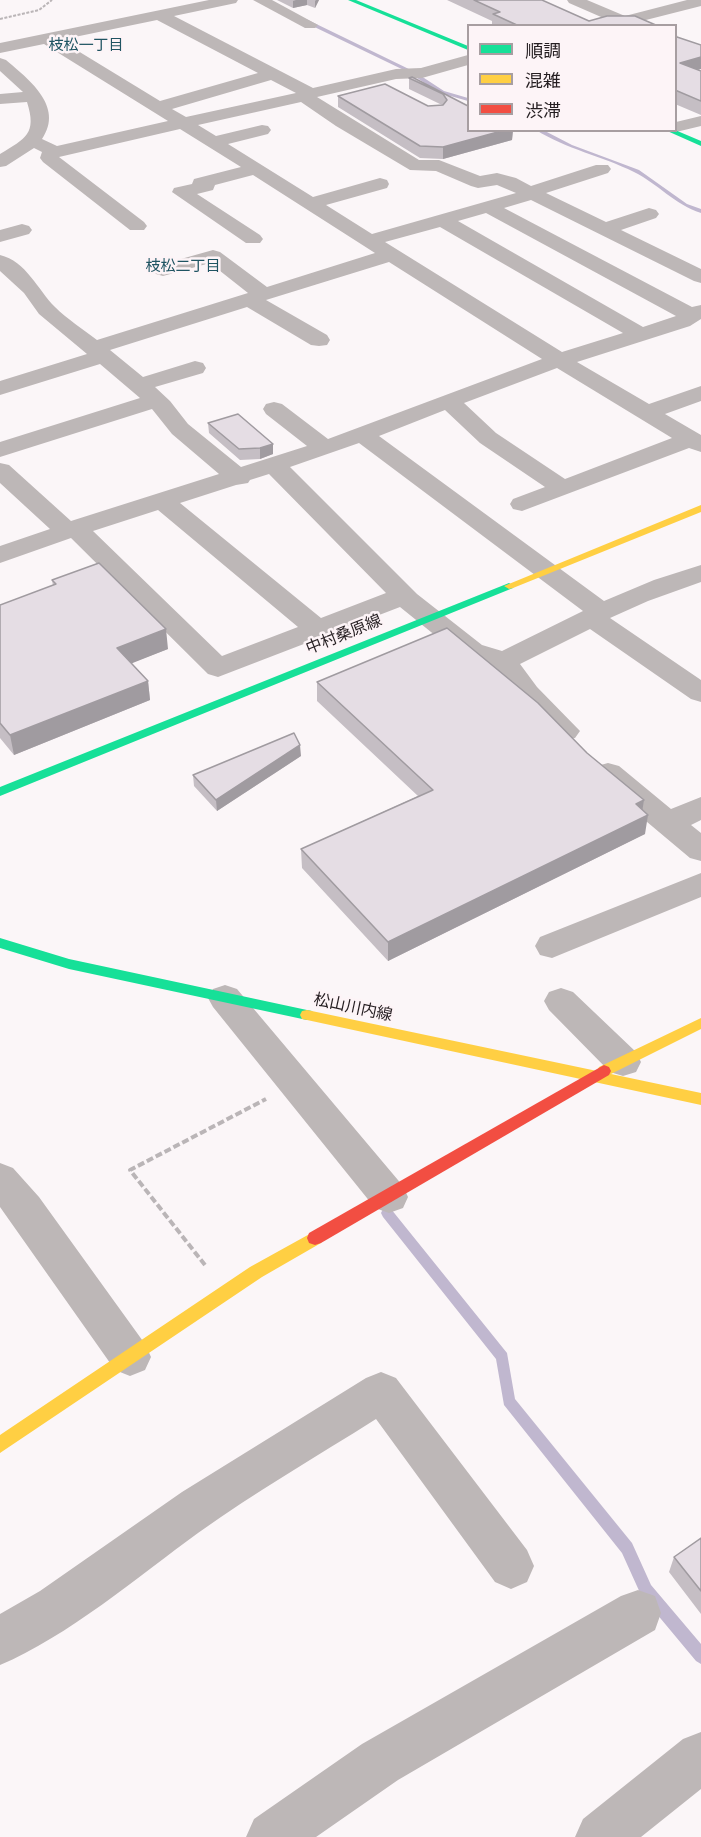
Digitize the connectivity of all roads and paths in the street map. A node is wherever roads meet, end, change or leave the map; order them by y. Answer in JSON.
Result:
{"nodes":[{"id":1,"x":51,"y":0,"type":"edge"},
{"id":2,"x":179,"y":0,"type":"edge"},
{"id":3,"x":231,"y":0,"type":"edge"},
{"id":4,"x":260,"y":0,"type":"edge"},
{"id":5,"x":351,"y":0,"type":"edge"},
{"id":6,"x":574,"y":0,"type":"edge"},
{"id":7,"x":701,"y":1,"type":"edge"},
{"id":8,"x":205,"y":4,"type":"edge"},
{"id":9,"x":671,"y":9,"type":"junction"},
{"id":10,"x":159,"y":15,"type":"junction"},
{"id":11,"x":691,"y":17,"type":"dead end"},
{"id":12,"x":0,"y":20,"type":"edge"},
{"id":13,"x":628,"y":23,"type":"edge"},
{"id":14,"x":310,"y":25,"type":"dead end"},
{"id":15,"x":47,"y":39,"type":"junction"},
{"id":16,"x":0,"y":48,"type":"edge"},
{"id":17,"x":467,"y":48,"type":"edge"},
{"id":18,"x":467,"y":60,"type":"edge"},
{"id":19,"x":0,"y":63,"type":"edge"},
{"id":20,"x":272,"y":74,"type":"junction"},
{"id":21,"x":370,"y":79,"type":"junction"},
{"id":22,"x":398,"y":93,"type":"edge"},
{"id":23,"x":308,"y":95,"type":"junction"},
{"id":24,"x":33,"y":96,"type":"junction"},
{"id":25,"x":0,"y":99,"type":"edge"},
{"id":26,"x":159,"y":107,"type":"junction"},
{"id":27,"x":701,"y":121,"type":"edge"},
{"id":28,"x":183,"y":123,"type":"junction"},
{"id":29,"x":90,"y":124,"type":"dead end"},
{"id":30,"x":677,"y":127,"type":"edge"},
{"id":31,"x":262,"y":130,"type":"dead end"},
{"id":32,"x":673,"y":132,"type":"edge"},
{"id":33,"x":112,"y":139,"type":"junction"},
{"id":34,"x":31,"y":142,"type":"junction"},
{"id":35,"x":213,"y":142,"type":"junction"},
{"id":36,"x":701,"y":144,"type":"edge"},
{"id":37,"x":81,"y":146,"type":"junction"},
{"id":38,"x":54,"y":152,"type":"junction"},
{"id":39,"x":96,"y":158,"type":"dead end"},
{"id":40,"x":0,"y":162,"type":"edge"},
{"id":41,"x":255,"y":169,"type":"junction"},
{"id":42,"x":602,"y":170,"type":"dead end"},
{"id":43,"x":380,"y":184,"type":"dead end"},
{"id":44,"x":532,"y":193,"type":"junction"},
{"id":45,"x":310,"y":204,"type":"junction"},
{"id":46,"x":488,"y":207,"type":"junction"},
{"id":47,"x":649,"y":214,"type":"dead end"},
{"id":48,"x":442,"y":220,"type":"junction"},
{"id":49,"x":137,"y":226,"type":"dead end"},
{"id":50,"x":605,"y":229,"type":"junction"},
{"id":51,"x":22,"y":230,"type":"dead end"},
{"id":52,"x":0,"y":236,"type":"edge"},
{"id":53,"x":253,"y":239,"type":"dead end"},
{"id":54,"x":369,"y":241,"type":"junction"},
{"id":55,"x":390,"y":255,"type":"junction"},
{"id":56,"x":0,"y":261,"type":"edge"},
{"id":57,"x":163,"y":270,"type":"dead end"},
{"id":58,"x":701,"y":277,"type":"edge"},
{"id":59,"x":256,"y":296,"type":"junction"},
{"id":60,"x":696,"y":313,"type":"edge"},
{"id":61,"x":640,"y":334,"type":"junction"},
{"id":62,"x":319,"y":340,"type":"dead end"},
{"id":63,"x":98,"y":352,"type":"junction"},
{"id":64,"x":558,"y":361,"type":"junction"},
{"id":65,"x":195,"y":368,"type":"dead end"},
{"id":66,"x":0,"y":388,"type":"edge"},
{"id":67,"x":148,"y":393,"type":"junction"},
{"id":68,"x":701,"y":393,"type":"edge"},
{"id":69,"x":450,"y":402,"type":"junction"},
{"id":70,"x":274,"y":409,"type":"dead end"},
{"id":71,"x":646,"y":413,"type":"junction"},
{"id":72,"x":362,"y":435,"type":"junction"},
{"id":73,"x":695,"y":442,"type":"edge"},
{"id":74,"x":325,"y":448,"type":"junction"},
{"id":75,"x":0,"y":450,"type":"edge"},
{"id":76,"x":274,"y":466,"type":"junction"},
{"id":77,"x":0,"y":470,"type":"edge"},
{"id":78,"x":239,"y":478,"type":"junction"},
{"id":79,"x":563,"y":488,"type":"junction"},
{"id":80,"x":163,"y":501,"type":"junction"},
{"id":81,"x":522,"y":504,"type":"dead end"},
{"id":82,"x":701,"y":508,"type":"edge"},
{"id":83,"x":71,"y":530,"type":"junction"},
{"id":84,"x":0,"y":555,"type":"edge"},
{"id":85,"x":545,"y":572,"type":"junction"},
{"id":86,"x":701,"y":573,"type":"edge"},
{"id":87,"x":403,"y":596,"type":"junction"},
{"id":88,"x":597,"y":615,"type":"junction"},
{"id":89,"x":430,"y":618,"type":"junction"},
{"id":90,"x":317,"y":629,"type":"junction"},
{"id":91,"x":503,"y":662,"type":"junction"},
{"id":92,"x":701,"y":693,"type":"edge"},
{"id":93,"x":0,"y":792,"type":"edge"},
{"id":94,"x":701,"y":807,"type":"edge"},
{"id":95,"x":669,"y":823,"type":"junction"},
{"id":96,"x":701,"y":850,"type":"edge"},
{"id":97,"x":701,"y":884,"type":"edge"},
{"id":98,"x":0,"y":943,"type":"edge"},
{"id":99,"x":552,"y":946,"type":"dead end"},
{"id":100,"x":225,"y":998,"type":"junction"},
{"id":101,"x":561,"y":1001,"type":"dead end"},
{"id":102,"x":701,"y":1023,"type":"edge"},
{"id":103,"x":608,"y":1069,"type":"junction"},
{"id":104,"x":296,"y":1083,"type":"junction"},
{"id":105,"x":701,"y":1099,"type":"edge"},
{"id":106,"x":0,"y":1179,"type":"edge"},
{"id":107,"x":389,"y":1197,"type":"junction"},
{"id":108,"x":226,"y":1292,"type":"junction"},
{"id":109,"x":130,"y":1357,"type":"junction"},
{"id":110,"x":0,"y":1445,"type":"edge"},
{"id":111,"x":511,"y":1566,"type":"dead end"},
{"id":112,"x":638,"y":1613,"type":"dead end"},
{"id":113,"x":0,"y":1641,"type":"edge"},
{"id":114,"x":701,"y":1757,"type":"edge"},
{"id":115,"x":272,"y":1837,"type":"edge"},
{"id":116,"x":600,"y":1837,"type":"edge"}],
"edges":[{"from":1,"to":12,"type":"path"},
{"from":2,"to":8,"type":"street"},
{"from":3,"to":8,"type":"street"},
{"from":4,"to":14,"type":"street"},
{"from":5,"to":17,"type":"street"},
{"from":6,"to":13,"type":"street"},
{"from":7,"to":9,"type":"street"},
{"from":8,"to":10,"type":"street"},
{"from":9,"to":11,"type":"street"},
{"from":9,"to":13,"type":"street"},
{"from":10,"to":15,"type":"street"},
{"from":10,"to":20,"type":"street"},
{"from":15,"to":16,"type":"street"},
{"from":15,"to":26,"type":"street"},
{"from":18,"to":21,"type":"street"},
{"from":19,"to":24,"type":"street"},
{"from":20,"to":23,"type":"street"},
{"from":20,"to":26,"type":"street"},
{"from":21,"to":22,"type":"street"},
{"from":21,"to":23,"type":"street"},
{"from":23,"to":28,"type":"street"},
{"from":23,"to":44,"type":"street"},
{"from":24,"to":25,"type":"street"},
{"from":24,"to":34,"type":"street"},
{"from":26,"to":28,"type":"street"},
{"from":27,"to":30,"type":"street"},
{"from":28,"to":33,"type":"street"},
{"from":28,"to":35,"type":"street"},
{"from":29,"to":33,"type":"street"},
{"from":31,"to":35,"type":"street"},
{"from":32,"to":36,"type":"street"},
{"from":33,"to":37,"type":"street"},
{"from":34,"to":38,"type":"street"},
{"from":34,"to":40,"type":"street"},
{"from":35,"to":41,"type":"street"},
{"from":37,"to":38,"type":"street"},
{"from":37,"to":39,"type":"street"},
{"from":38,"to":49,"type":"street"},
{"from":41,"to":45,"type":"street"},
{"from":41,"to":53,"type":"street"},
{"from":42,"to":44,"type":"street"},
{"from":43,"to":45,"type":"street"},
{"from":44,"to":46,"type":"street"},
{"from":44,"to":50,"type":"street"},
{"from":45,"to":54,"type":"street"},
{"from":46,"to":48,"type":"street"},
{"from":46,"to":60,"type":"street"},
{"from":47,"to":50,"type":"street"},
{"from":48,"to":54,"type":"street"},
{"from":48,"to":61,"type":"street"},
{"from":50,"to":58,"type":"street"},
{"from":51,"to":52,"type":"street"},
{"from":54,"to":55,"type":"street"},
{"from":55,"to":59,"type":"street"},
{"from":55,"to":64,"type":"street"},
{"from":56,"to":63,"type":"street"},
{"from":57,"to":59,"type":"street"},
{"from":59,"to":62,"type":"street"},
{"from":59,"to":63,"type":"street"},
{"from":60,"to":61,"type":"street"},
{"from":61,"to":64,"type":"street"},
{"from":63,"to":66,"type":"street"},
{"from":63,"to":67,"type":"street"},
{"from":64,"to":69,"type":"street"},
{"from":64,"to":71,"type":"street"},
{"from":65,"to":67,"type":"street"},
{"from":67,"to":75,"type":"street"},
{"from":67,"to":78,"type":"street"},
{"from":68,"to":71,"type":"street"},
{"from":69,"to":72,"type":"street"},
{"from":69,"to":79,"type":"street"},
{"from":70,"to":74,"type":"street"},
{"from":71,"to":73,"type":"street"},
{"from":72,"to":74,"type":"street"},
{"from":72,"to":85,"type":"street"},
{"from":73,"to":79,"type":"street"},
{"from":74,"to":76,"type":"street"},
{"from":76,"to":78,"type":"street"},
{"from":76,"to":87,"type":"street"},
{"from":77,"to":83,"type":"street"},
{"from":78,"to":80,"type":"street"},
{"from":79,"to":81,"type":"street"},
{"from":80,"to":83,"type":"street"},
{"from":80,"to":90,"type":"street"},
{"from":82,"to":85,"type":"street","name":"中村桑原線"},
{"from":83,"to":84,"type":"street"},
{"from":83,"to":90,"type":"street"},
{"from":85,"to":88,"type":"street"},
{"from":85,"to":89,"type":"street","name":"中村桑原線"},
{"from":86,"to":88,"type":"street"},
{"from":87,"to":89,"type":"street"},
{"from":87,"to":90,"type":"street"},
{"from":88,"to":91,"type":"street"},
{"from":88,"to":92,"type":"street"},
{"from":89,"to":91,"type":"street"},
{"from":89,"to":93,"type":"street","name":"中村桑原線"},
{"from":91,"to":95,"type":"street"},
{"from":94,"to":95,"type":"street"},
{"from":95,"to":96,"type":"street"},
{"from":97,"to":99,"type":"street"},
{"from":98,"to":100,"type":"street","name":"松山川内線"},
{"from":100,"to":103,"type":"street","name":"松山川内線"},
{"from":100,"to":104,"type":"street"},
{"from":101,"to":103,"type":"street"},
{"from":102,"to":103,"type":"street"},
{"from":103,"to":105,"type":"street","name":"松山川内線"},
{"from":103,"to":107,"type":"street"},
{"from":104,"to":107,"type":"street"},
{"from":104,"to":108,"type":"path"},
{"from":106,"to":109,"type":"street"},
{"from":107,"to":108,"type":"street"},
{"from":108,"to":109,"type":"street"},
{"from":109,"to":110,"type":"street"},
{"from":111,"to":113,"type":"street"},
{"from":112,"to":115,"type":"street"},
{"from":114,"to":116,"type":"street"}]}
